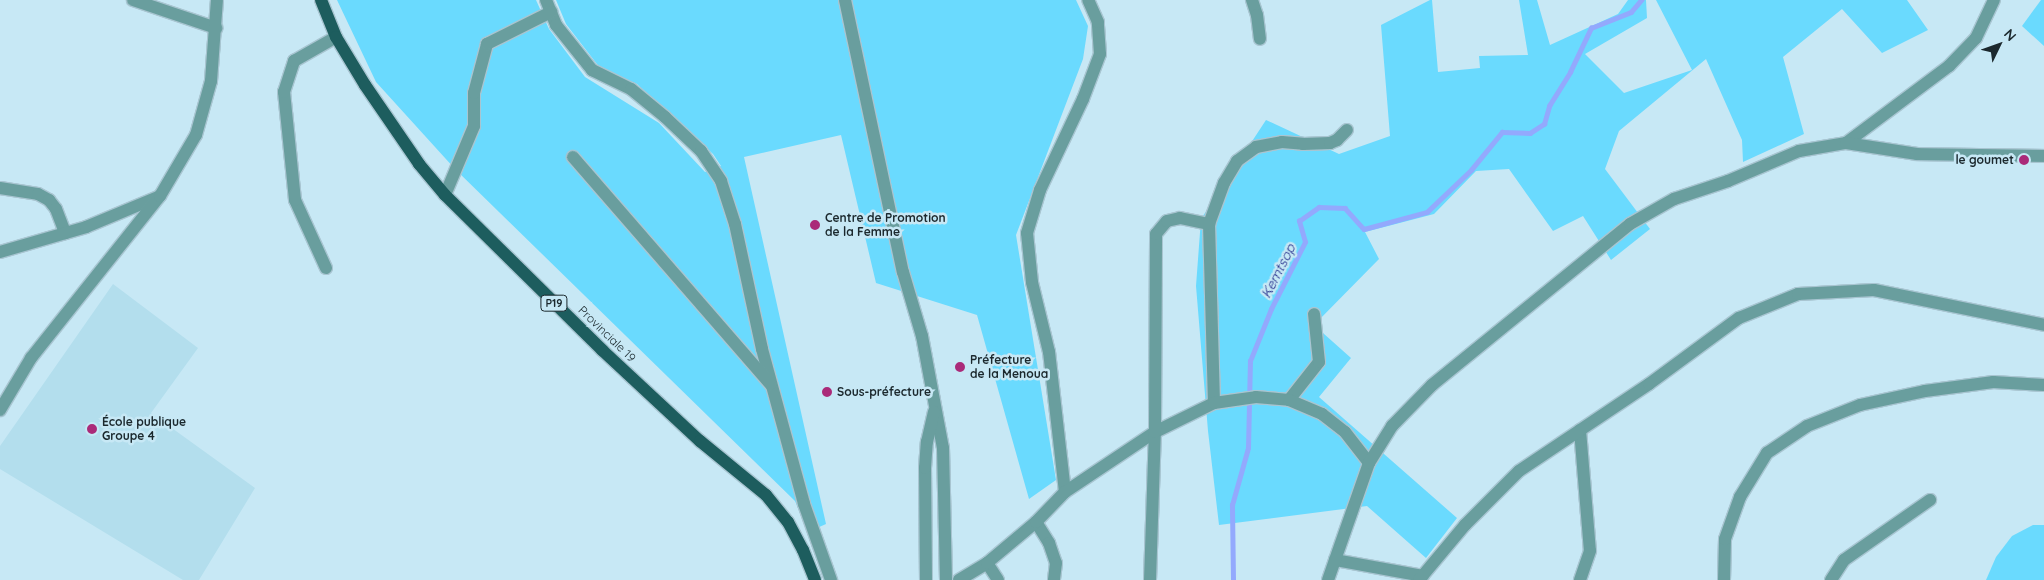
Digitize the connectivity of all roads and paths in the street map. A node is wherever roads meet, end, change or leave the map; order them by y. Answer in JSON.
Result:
{"nodes":[{"id":1,"x":133,"y":0,"type":"edge"},
{"id":2,"x":217,"y":0,"type":"edge"},
{"id":3,"x":321,"y":0,"type":"edge"},
{"id":4,"x":845,"y":0,"type":"edge"},
{"id":5,"x":1088,"y":0,"type":"edge"},
{"id":6,"x":1252,"y":0,"type":"edge"},
{"id":7,"x":1994,"y":0,"type":"edge"},
{"id":8,"x":548,"y":6,"type":"edge"},
{"id":9,"x":216,"y":28,"type":"junction"},
{"id":10,"x":336,"y":36,"type":"junction"},
{"id":11,"x":1260,"y":39,"type":"dead end"},
{"id":12,"x":1346,"y":130,"type":"dead end"},
{"id":13,"x":1846,"y":143,"type":"junction"},
{"id":14,"x":2044,"y":156,"type":"edge"},
{"id":15,"x":574,"y":157,"type":"dead end"},
{"id":16,"x":0,"y":188,"type":"edge"},
{"id":17,"x":445,"y":195,"type":"junction"},
{"id":18,"x":160,"y":196,"type":"junction"},
{"id":19,"x":1209,"y":224,"type":"junction"},
{"id":20,"x":65,"y":233,"type":"junction"},
{"id":21,"x":0,"y":252,"type":"edge"},
{"id":22,"x":326,"y":268,"type":"dead end"},
{"id":23,"x":1314,"y":314,"type":"dead end"},
{"id":24,"x":2044,"y":325,"type":"edge"},
{"id":25,"x":2044,"y":385,"type":"edge"},
{"id":26,"x":773,"y":388,"type":"junction"},
{"id":27,"x":1289,"y":400,"type":"junction"},
{"id":28,"x":1214,"y":403,"type":"junction"},
{"id":29,"x":0,"y":410,"type":"edge"},
{"id":30,"x":935,"y":410,"type":"junction"},
{"id":31,"x":1580,"y":430,"type":"junction"},
{"id":32,"x":1155,"y":432,"type":"junction"},
{"id":33,"x":1369,"y":463,"type":"junction"},
{"id":34,"x":1065,"y":492,"type":"junction"},
{"id":35,"x":1930,"y":500,"type":"dead end"},
{"id":36,"x":1036,"y":522,"type":"junction"},
{"id":37,"x":1336,"y":560,"type":"junction"},
{"id":38,"x":987,"y":563,"type":"junction"},
{"id":39,"x":1421,"y":578,"type":"edge"},
{"id":40,"x":815,"y":580,"type":"edge"},
{"id":41,"x":831,"y":580,"type":"edge"},
{"id":42,"x":926,"y":580,"type":"edge"},
{"id":43,"x":946,"y":580,"type":"edge"},
{"id":44,"x":959,"y":580,"type":"edge"},
{"id":45,"x":998,"y":580,"type":"edge"},
{"id":46,"x":1054,"y":580,"type":"edge"},
{"id":47,"x":1150,"y":580,"type":"edge"},
{"id":48,"x":1328,"y":580,"type":"edge"},
{"id":49,"x":1580,"y":580,"type":"edge"},
{"id":50,"x":1724,"y":580,"type":"edge"},
{"id":51,"x":1831,"y":580,"type":"edge"}],
"edges":[{"from":1,"to":9,"type":"street"},
{"from":2,"to":9,"type":"street"},
{"from":3,"to":10,"type":"main road","name":"Provinciale 19","number":"P19"},
{"from":4,"to":30,"type":"street"},
{"from":5,"to":34,"type":"street"},
{"from":6,"to":11,"type":"street"},
{"from":7,"to":13,"type":"street"},
{"from":8,"to":17,"type":"street"},
{"from":8,"to":26,"type":"street"},
{"from":9,"to":18,"type":"street"},
{"from":10,"to":17,"type":"main road","name":"Provinciale 19","number":"P19"},
{"from":10,"to":22,"type":"street"},
{"from":12,"to":19,"type":"street"},
{"from":13,"to":14,"type":"street"},
{"from":13,"to":33,"type":"street"},
{"from":15,"to":26,"type":"street"},
{"from":16,"to":20,"type":"street"},
{"from":17,"to":40,"type":"main road","name":"Provinciale 19","number":"P19"},
{"from":18,"to":20,"type":"street"},
{"from":18,"to":29,"type":"street"},
{"from":19,"to":28,"type":"street"},
{"from":19,"to":32,"type":"street"},
{"from":20,"to":21,"type":"street"},
{"from":23,"to":27,"type":"street"},
{"from":24,"to":31,"type":"street"},
{"from":25,"to":50,"type":"street"},
{"from":26,"to":41,"type":"street"},
{"from":27,"to":28,"type":"street"},
{"from":27,"to":33,"type":"street"},
{"from":28,"to":32,"type":"street"},
{"from":30,"to":42,"type":"street"},
{"from":30,"to":43,"type":"street"},
{"from":31,"to":39,"type":"street"},
{"from":31,"to":49,"type":"street"},
{"from":32,"to":34,"type":"street"},
{"from":32,"to":47,"type":"street"},
{"from":33,"to":37,"type":"street"},
{"from":34,"to":36,"type":"street"},
{"from":35,"to":51,"type":"street"},
{"from":36,"to":38,"type":"street"},
{"from":36,"to":46,"type":"street"},
{"from":37,"to":39,"type":"street"},
{"from":37,"to":48,"type":"street"},
{"from":38,"to":44,"type":"street"},
{"from":38,"to":45,"type":"street"}]}
